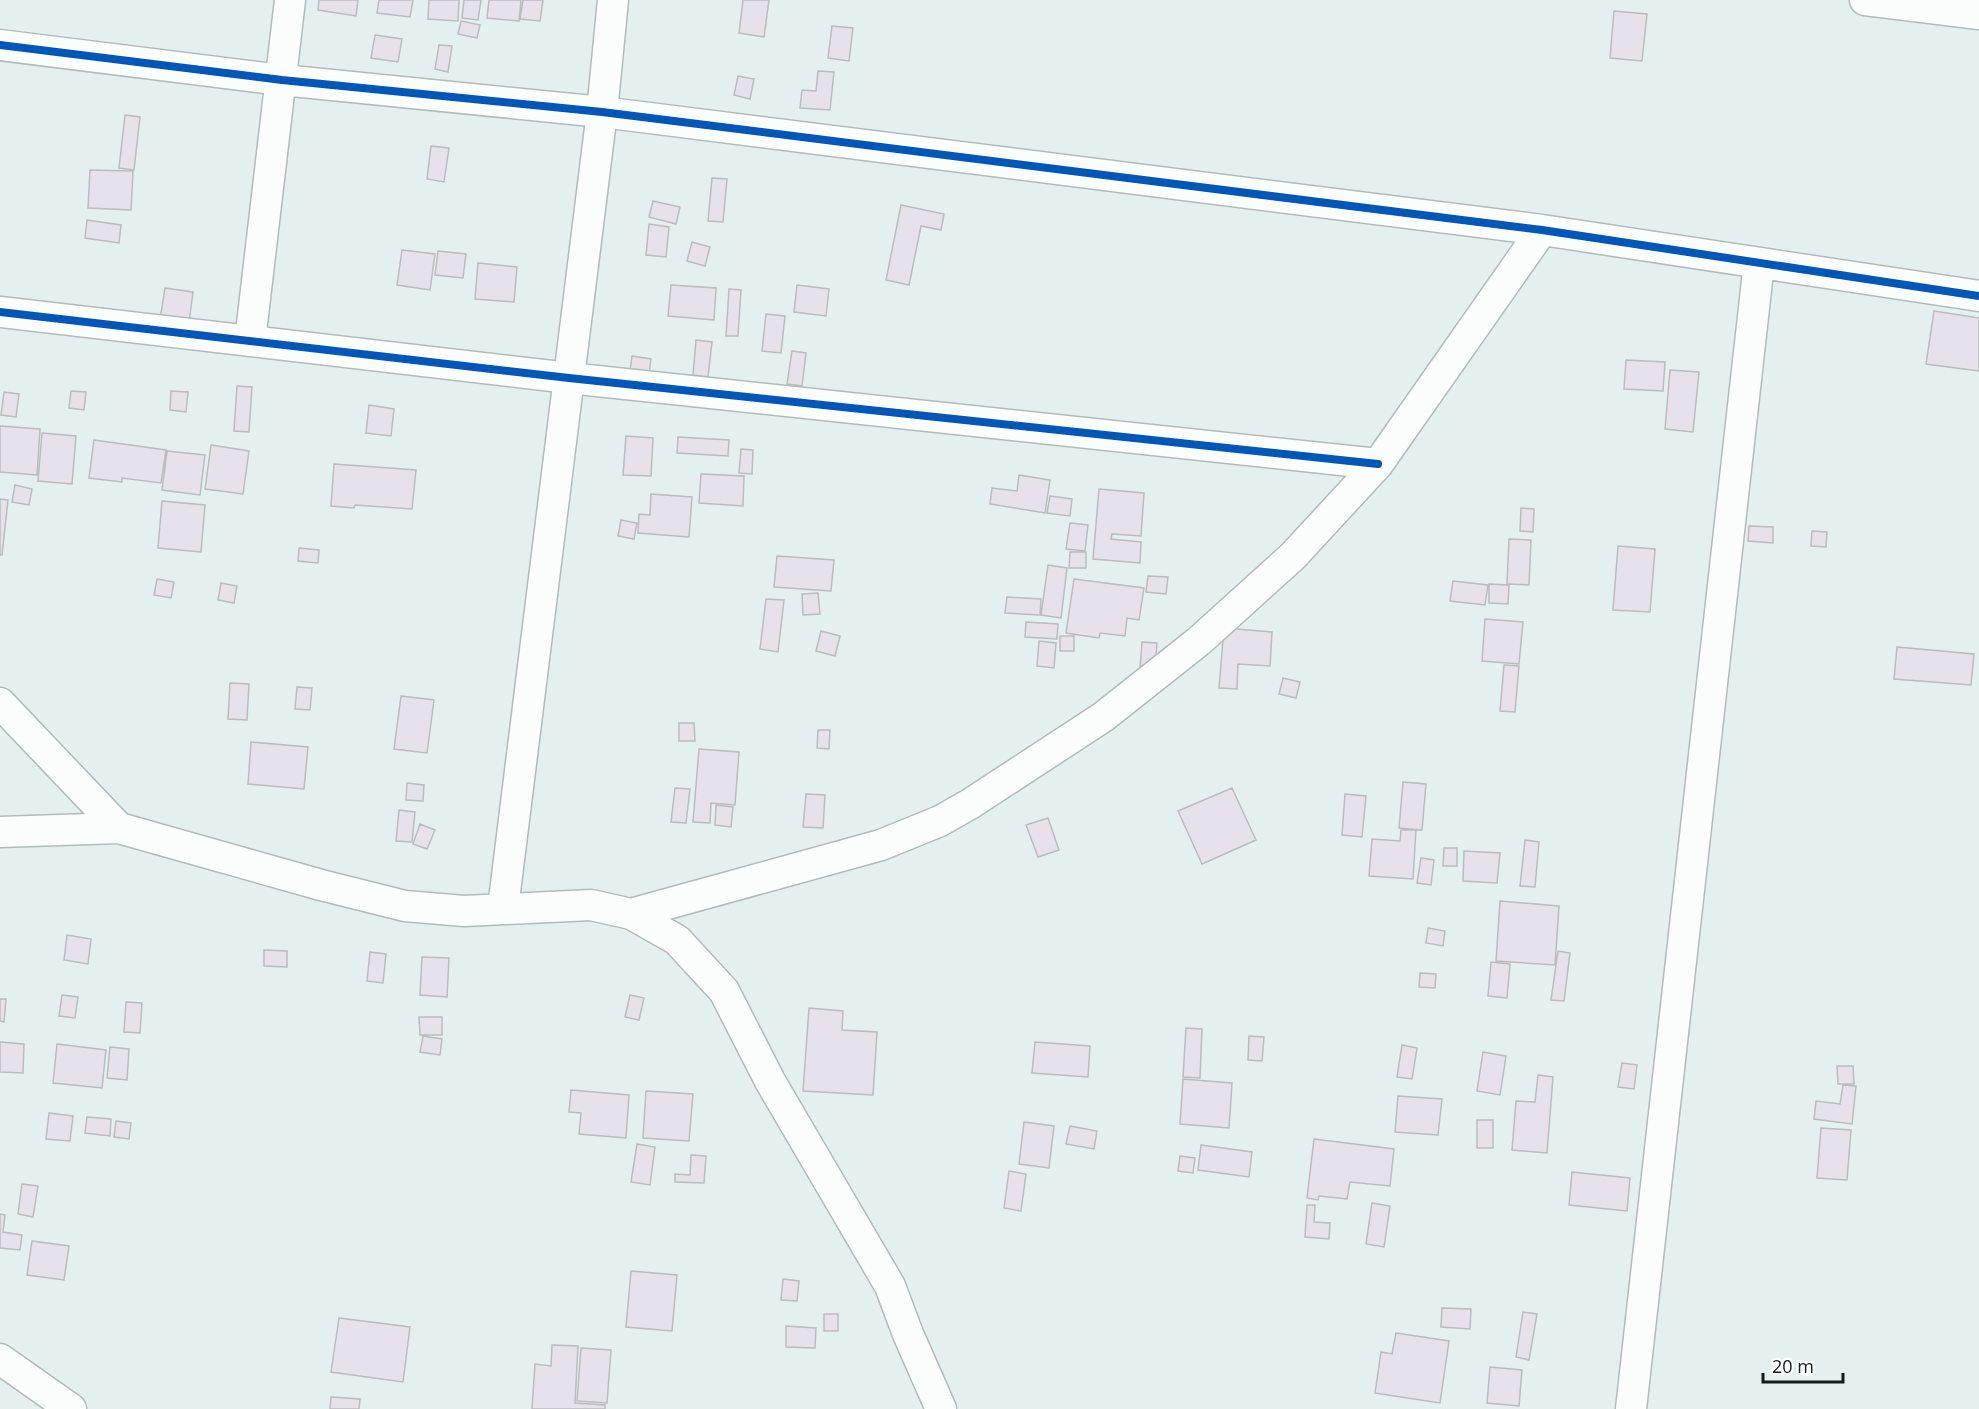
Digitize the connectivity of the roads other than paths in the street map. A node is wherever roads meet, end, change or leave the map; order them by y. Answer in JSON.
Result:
{"nodes":[{"id":1,"x":290,"y":0,"type":"edge"},
{"id":2,"x":613,"y":0,"type":"edge"},
{"id":3,"x":1865,"y":0,"type":"edge"},
{"id":4,"x":1979,"y":14,"type":"edge"},
{"id":5,"x":0,"y":45,"type":"edge"},
{"id":6,"x":282,"y":80,"type":"junction"},
{"id":7,"x":602,"y":112,"type":"junction"},
{"id":8,"x":1542,"y":230,"type":"junction"},
{"id":9,"x":1759,"y":263,"type":"junction"},
{"id":10,"x":1979,"y":296,"type":"edge"},
{"id":11,"x":0,"y":312,"type":"edge"},
{"id":12,"x":250,"y":341,"type":"junction"},
{"id":13,"x":569,"y":378,"type":"junction"},
{"id":14,"x":1378,"y":464,"type":"junction"},
{"id":15,"x":0,"y":703,"type":"edge"},
{"id":16,"x":119,"y":828,"type":"junction"},
{"id":17,"x":0,"y":832,"type":"edge"},
{"id":18,"x":503,"y":908,"type":"junction"},
{"id":19,"x":631,"y":914,"type":"junction"},
{"id":20,"x":0,"y":1359,"type":"edge"},
{"id":21,"x":71,"y":1409,"type":"edge"},
{"id":22,"x":941,"y":1409,"type":"edge"},
{"id":23,"x":1631,"y":1409,"type":"edge"}],
"edges":[{"from":1,"to":6,"type":"street"},
{"from":2,"to":7,"type":"street"},
{"from":3,"to":4,"type":"street"},
{"from":5,"to":6,"type":"street"},
{"from":6,"to":7,"type":"street"},
{"from":6,"to":12,"type":"street"},
{"from":7,"to":8,"type":"street"},
{"from":7,"to":13,"type":"street"},
{"from":8,"to":9,"type":"street"},
{"from":8,"to":14,"type":"street"},
{"from":9,"to":10,"type":"street"},
{"from":9,"to":23,"type":"street"},
{"from":11,"to":12,"type":"street"},
{"from":12,"to":13,"type":"street"},
{"from":13,"to":14,"type":"street"},
{"from":13,"to":18,"type":"street"},
{"from":14,"to":19,"type":"street"},
{"from":15,"to":16,"type":"street"},
{"from":16,"to":17,"type":"street"},
{"from":16,"to":18,"type":"street"},
{"from":18,"to":19,"type":"street"},
{"from":19,"to":22,"type":"street"},
{"from":20,"to":21,"type":"street"}]}
